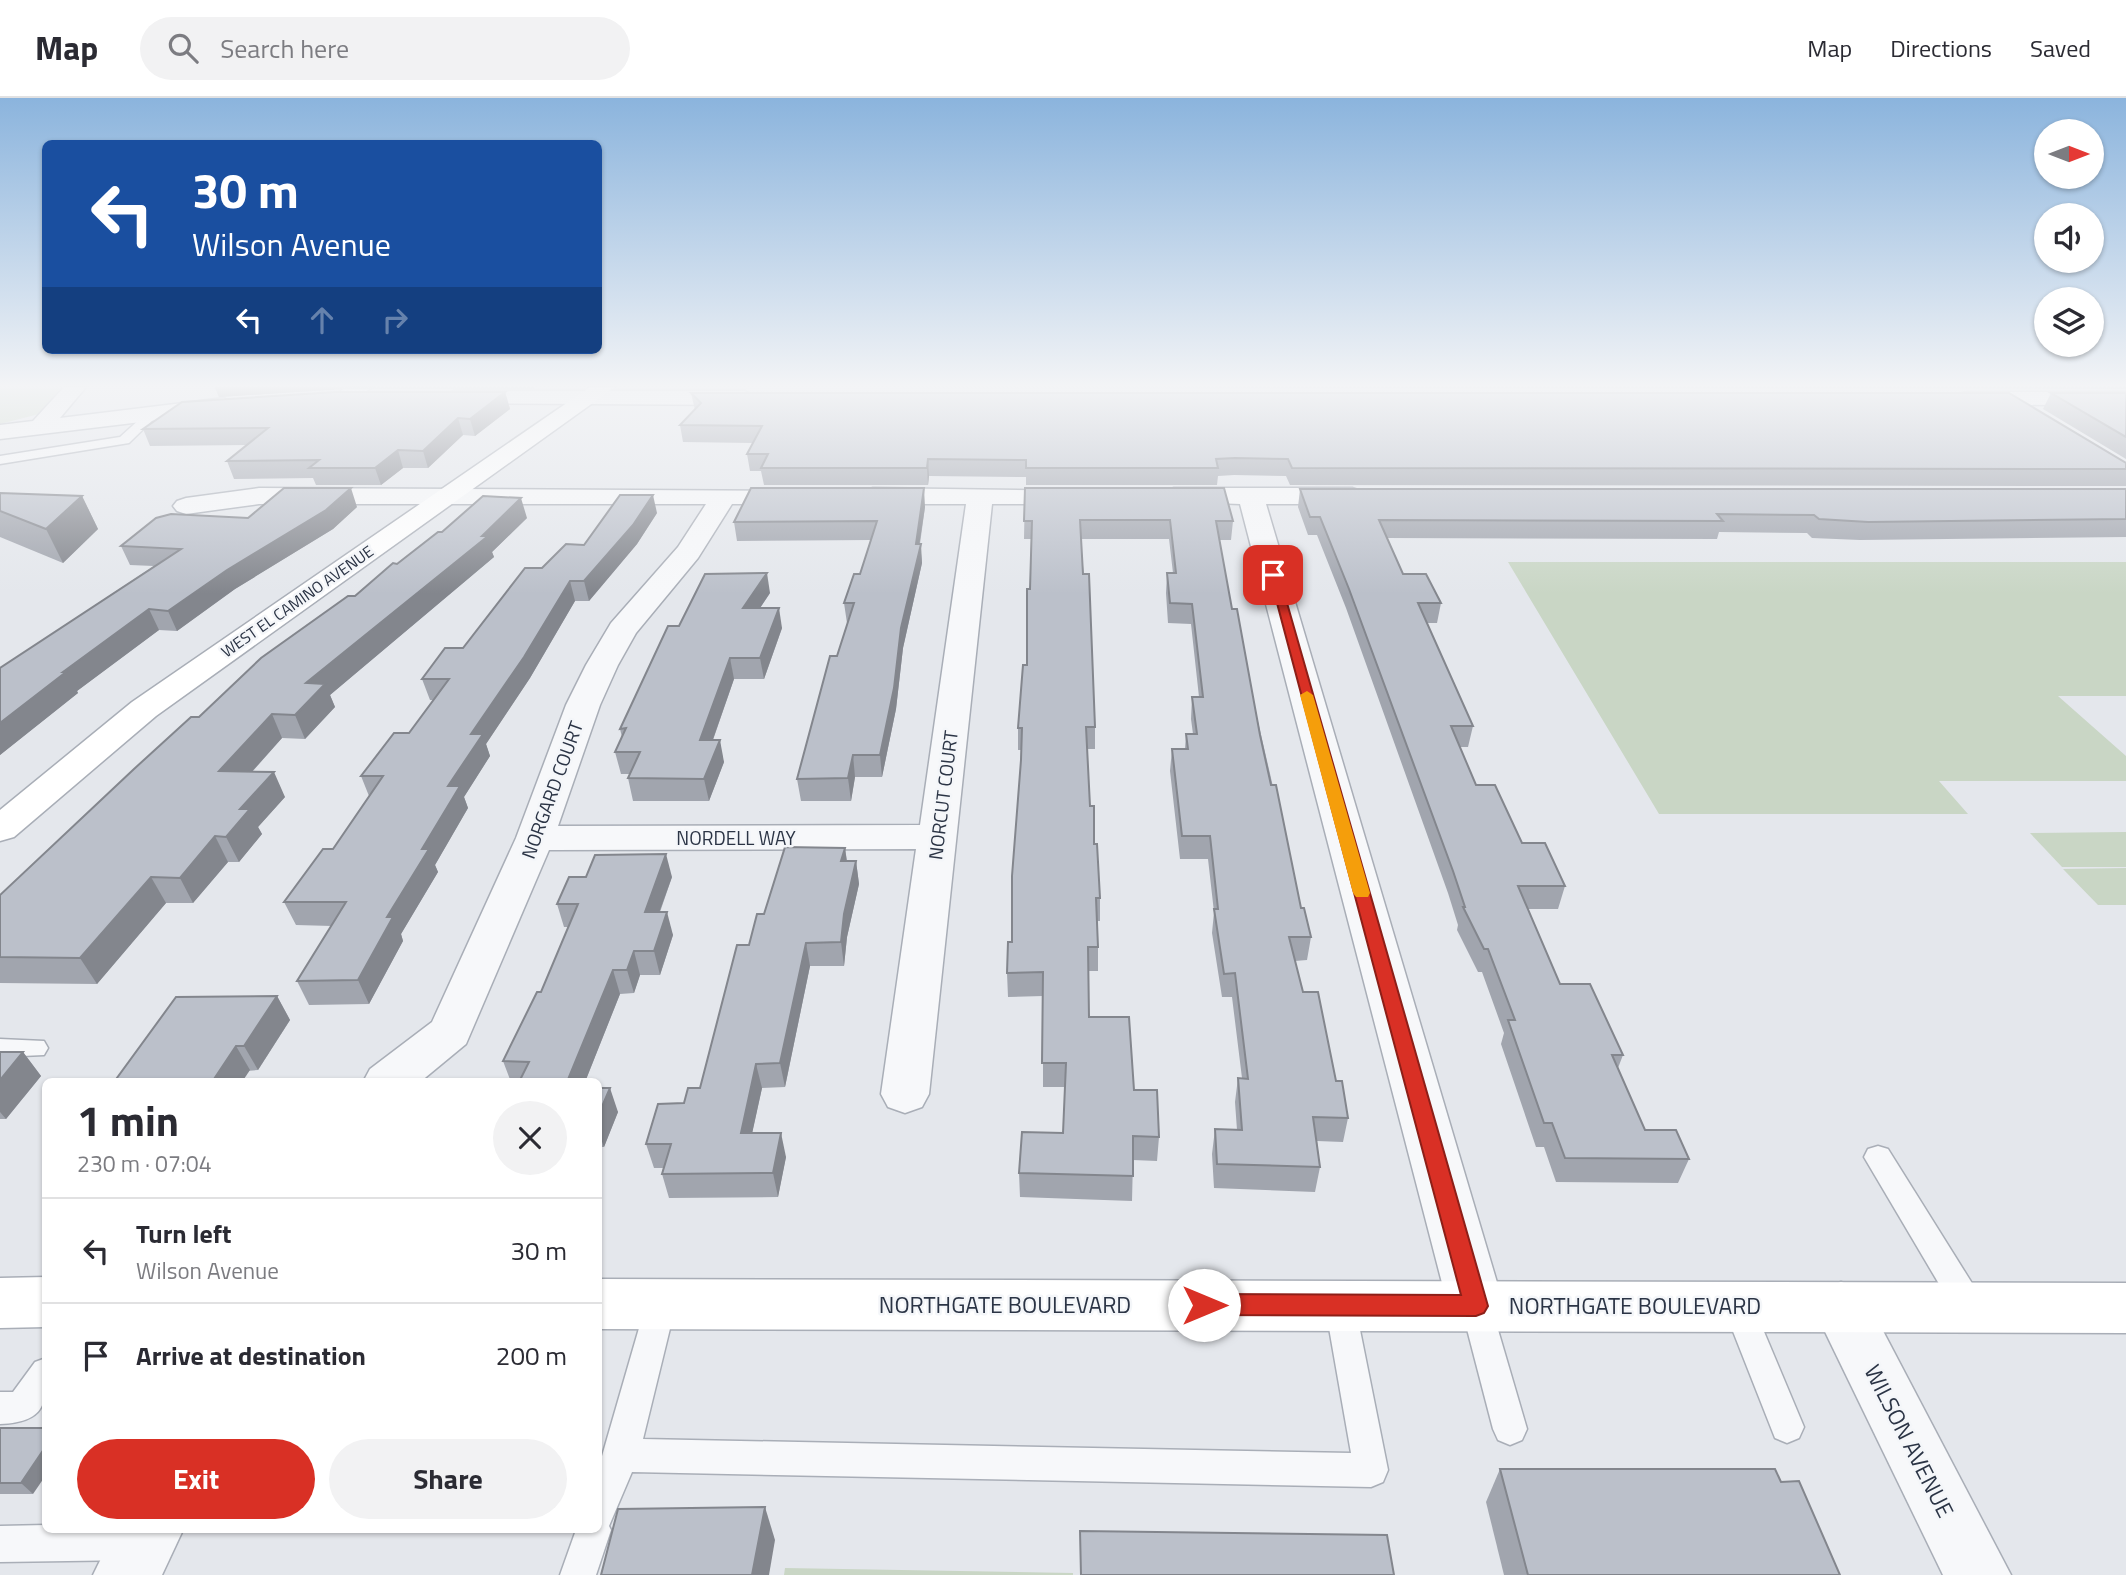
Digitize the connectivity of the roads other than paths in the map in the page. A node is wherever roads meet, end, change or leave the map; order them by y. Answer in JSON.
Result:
{"nodes":[{"id":1,"x":31,"y":456,"type":"edge"},
{"id":2,"x":506,"y":456,"type":"edge"},
{"id":3,"x":2,"y":461,"type":"edge"},
{"id":4,"x":448,"y":496,"type":"junction"},
{"id":5,"x":724,"y":496,"type":"junction"},
{"id":6,"x":819,"y":496,"type":"edge"},
{"id":7,"x":847,"y":496,"type":"edge"},
{"id":8,"x":980,"y":496,"type":"junction"},
{"id":9,"x":1096,"y":496,"type":"edge"},
{"id":10,"x":1148,"y":496,"type":"edge"},
{"id":11,"x":1251,"y":496,"type":"junction"},
{"id":12,"x":1374,"y":496,"type":"edge"},
{"id":13,"x":186,"y":506,"type":"dead end"},
{"id":14,"x":0,"y":829,"type":"edge"},
{"id":15,"x":937,"y":837,"type":"junction"},
{"id":16,"x":535,"y":838,"type":"junction"},
{"id":17,"x":0,"y":1048,"type":"edge"},
{"id":18,"x":35,"y":1048,"type":"dead end"},
{"id":19,"x":392,"y":1078,"type":"edge"},
{"id":20,"x":905,"y":1094,"type":"dead end"},
{"id":21,"x":1878,"y":1157,"type":"dead end"},
{"id":22,"x":42,"y":1302,"type":"edge"},
{"id":23,"x":0,"y":1303,"type":"edge"},
{"id":24,"x":602,"y":1304,"type":"edge"},
{"id":25,"x":661,"y":1304,"type":"junction"},
{"id":26,"x":1340,"y":1305,"type":"junction"},
{"id":27,"x":1476,"y":1306,"type":"junction"},
{"id":28,"x":1738,"y":1306,"type":"junction"},
{"id":29,"x":1840,"y":1307,"type":"junction"},
{"id":30,"x":1970,"y":1308,"type":"junction"},
{"id":31,"x":2126,"y":1308,"type":"edge"},
{"id":32,"x":42,"y":1379,"type":"edge"},
{"id":33,"x":0,"y":1408,"type":"edge"},
{"id":34,"x":1787,"y":1427,"type":"dead end"},
{"id":35,"x":1510,"y":1429,"type":"dead end"},
{"id":36,"x":622,"y":1455,"type":"junction"},
{"id":37,"x":602,"y":1500,"type":"edge"},
{"id":38,"x":591,"y":1533,"type":"edge"},
{"id":39,"x":0,"y":1544,"type":"edge"},
{"id":40,"x":141,"y":1549,"type":"edge"},
{"id":41,"x":578,"y":1575,"type":"edge"},
{"id":42,"x":1978,"y":1575,"type":"edge"}],
"edges":[{"from":1,"to":3,"type":"lane"},
{"from":2,"to":4,"type":"main road","name":"WEST EL CAMINO AVENUE"},
{"from":4,"to":5,"type":"street"},
{"from":4,"to":13,"type":"street"},
{"from":4,"to":14,"type":"main road","name":"WEST EL CAMINO AVENUE"},
{"from":5,"to":6,"type":"street"},
{"from":5,"to":16,"type":"street","name":"NORGARD COURT"},
{"from":7,"to":8,"type":"street"},
{"from":8,"to":9,"type":"street"},
{"from":8,"to":15,"type":"street","name":"NORCUT COURT"},
{"from":10,"to":11,"type":"street"},
{"from":11,"to":12,"type":"street"},
{"from":11,"to":27,"type":"street"},
{"from":15,"to":16,"type":"street","name":"NORDELL WAY"},
{"from":15,"to":20,"type":"street","name":"NORCUT COURT"},
{"from":16,"to":19,"type":"street","name":"NORGARD COURT"},
{"from":17,"to":18,"type":"lane"},
{"from":21,"to":30,"type":"lane"},
{"from":22,"to":23,"type":"main road"},
{"from":24,"to":25,"type":"main road","name":"NORTHGATE BOULEVARD"},
{"from":25,"to":26,"type":"main road","name":"NORTHGATE BOULEVARD"},
{"from":25,"to":36,"type":"lane"},
{"from":26,"to":27,"type":"main road","name":"NORTHGATE BOULEVARD"},
{"from":26,"to":36,"type":"lane"},
{"from":27,"to":28,"type":"main road","name":"NORTHGATE BOULEVARD"},
{"from":27,"to":35,"type":"lane"},
{"from":28,"to":29,"type":"main road","name":"NORTHGATE BOULEVARD"},
{"from":28,"to":34,"type":"lane"},
{"from":29,"to":30,"type":"main road","name":"NORTHGATE BOULEVARD"},
{"from":29,"to":42,"type":"street","name":"WILSON AVENUE"},
{"from":30,"to":31,"type":"main road","name":"NORTHGATE BOULEVARD"},
{"from":32,"to":33,"type":"lane"},
{"from":36,"to":37,"type":"lane"},
{"from":38,"to":41,"type":"lane"},
{"from":39,"to":40,"type":"lane"}]}
